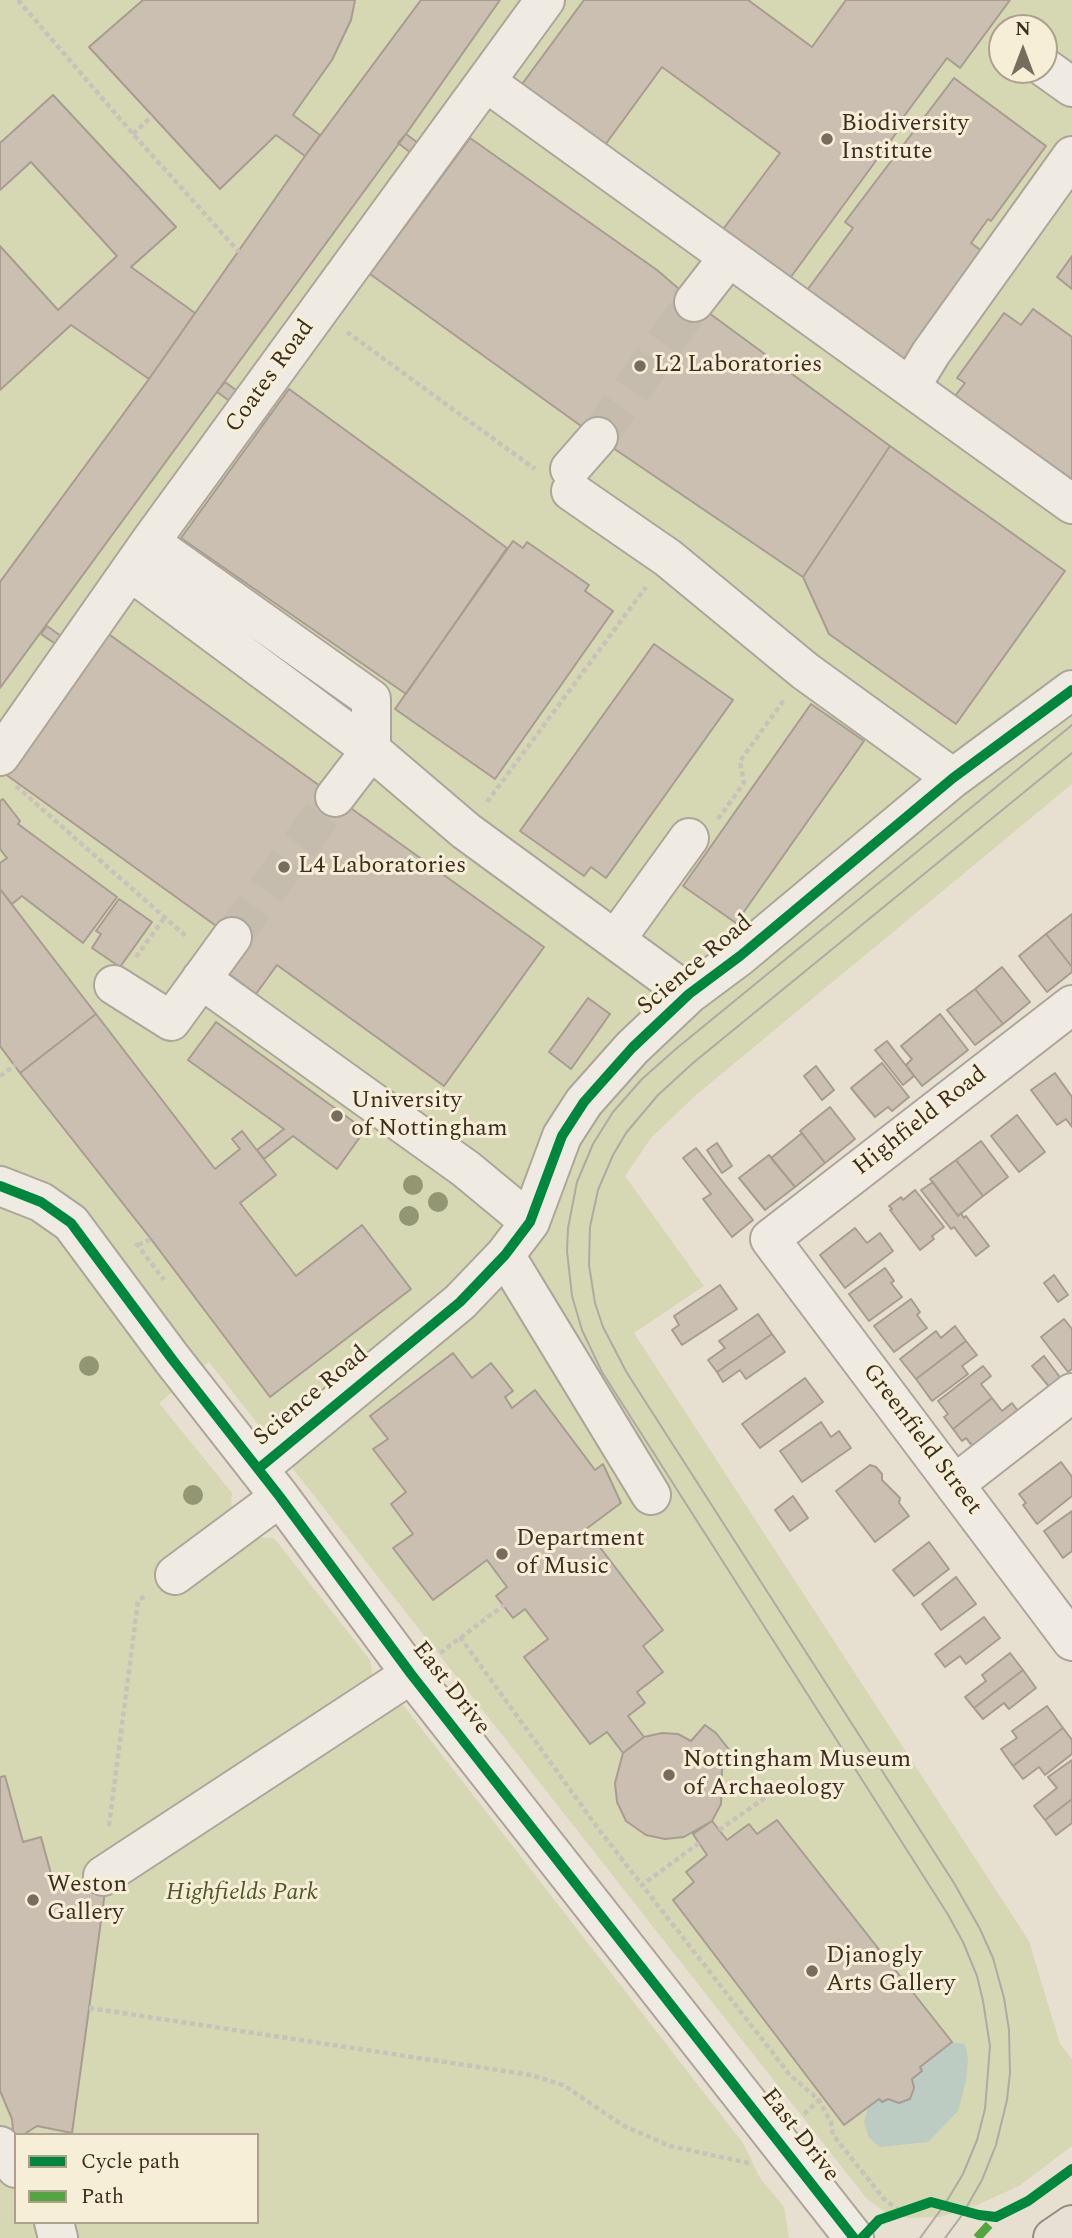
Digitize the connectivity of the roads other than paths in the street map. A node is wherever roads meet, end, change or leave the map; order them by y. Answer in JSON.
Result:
{"nodes":[{"id":1,"x":545,"y":0,"type":"edge"},
{"id":2,"x":486,"y":82,"type":"junction"},
{"id":3,"x":1066,"y":179,"type":"edge"},
{"id":4,"x":729,"y":257,"type":"junction"},
{"id":5,"x":694,"y":302,"type":"tunnel mouth"},
{"id":6,"x":911,"y":386,"type":"junction"},
{"id":7,"x":598,"y":437,"type":"tunnel mouth"},
{"id":8,"x":1072,"y":504,"type":"edge"},
{"id":9,"x":140,"y":556,"type":"junction"},
{"id":10,"x":1072,"y":690,"type":"edge"},
{"id":11,"x":371,"y":750,"type":"junction"},
{"id":12,"x":5,"y":769,"type":"edge"},
{"id":13,"x":953,"y":778,"type":"junction"},
{"id":14,"x":335,"y":797,"type":"tunnel mouth"},
{"id":15,"x":689,"y":838,"type":"road end"},
{"id":16,"x":616,"y":939,"type":"junction"},
{"id":17,"x":114,"y":985,"type":"dead end"},
{"id":18,"x":689,"y":995,"type":"junction"},
{"id":19,"x":1072,"y":1006,"type":"edge"},
{"id":20,"x":0,"y":1186,"type":"edge"},
{"id":21,"x":530,"y":1222,"type":"junction"},
{"id":22,"x":770,"y":1239,"type":"joint"},
{"id":23,"x":505,"y":1255,"type":"junction"},
{"id":24,"x":1072,"y":1393,"type":"edge"},
{"id":25,"x":269,"y":1483,"type":"junction"},
{"id":26,"x":955,"y":1484,"type":"junction"},
{"id":27,"x":651,"y":1495,"type":"dead end"},
{"id":28,"x":175,"y":1575,"type":"road end"},
{"id":29,"x":1072,"y":1641,"type":"edge"},
{"id":30,"x":411,"y":1674,"type":"junction"},
{"id":31,"x":103,"y":1876,"type":"road end"},
{"id":32,"x":0,"y":2146,"type":"edge"},
{"id":33,"x":14,"y":2165,"type":"edge"},
{"id":34,"x":1072,"y":2225,"type":"edge"},
{"id":35,"x":854,"y":2238,"type":"edge"},
{"id":36,"x":1053,"y":2238,"type":"edge"}],
"edges":[{"from":1,"to":2,"type":"street","name":"Coates Road"},
{"from":2,"to":4,"type":"street"},
{"from":2,"to":9,"type":"street","name":"Coates Road"},
{"from":3,"to":6,"type":"street"},
{"from":4,"to":5,"type":"street"},
{"from":4,"to":6,"type":"street"},
{"from":6,"to":8,"type":"street"},
{"from":7,"to":13,"type":"street"},
{"from":9,"to":11,"type":"street"},
{"from":9,"to":12,"type":"street","name":"Coates Road"},
{"from":10,"to":13,"type":"street","name":"Science Road"},
{"from":11,"to":14,"type":"street"},
{"from":11,"to":16,"type":"street"},
{"from":13,"to":18,"type":"street","name":"Science Road"},
{"from":15,"to":16,"type":"street"},
{"from":16,"to":18,"type":"street"},
{"from":17,"to":21,"type":"street"},
{"from":18,"to":21,"type":"street","name":"Science Road"},
{"from":19,"to":22,"type":"street","name":"Highfield Road"},
{"from":20,"to":25,"type":"street","name":"East Drive"},
{"from":21,"to":23,"type":"street","name":"Science Road"},
{"from":22,"to":26,"type":"street","name":"Greenfield Street"},
{"from":23,"to":25,"type":"street","name":"Science Road"},
{"from":23,"to":27,"type":"street"},
{"from":24,"to":26,"type":"street"},
{"from":25,"to":28,"type":"street","name":"Science Road"},
{"from":25,"to":30,"type":"street","name":"East Drive"},
{"from":26,"to":29,"type":"street","name":"Greenfield Street"},
{"from":30,"to":31,"type":"street"},
{"from":30,"to":35,"type":"street","name":"East Drive"},
{"from":32,"to":33,"type":"street"},
{"from":34,"to":36,"type":"main road"}]}
